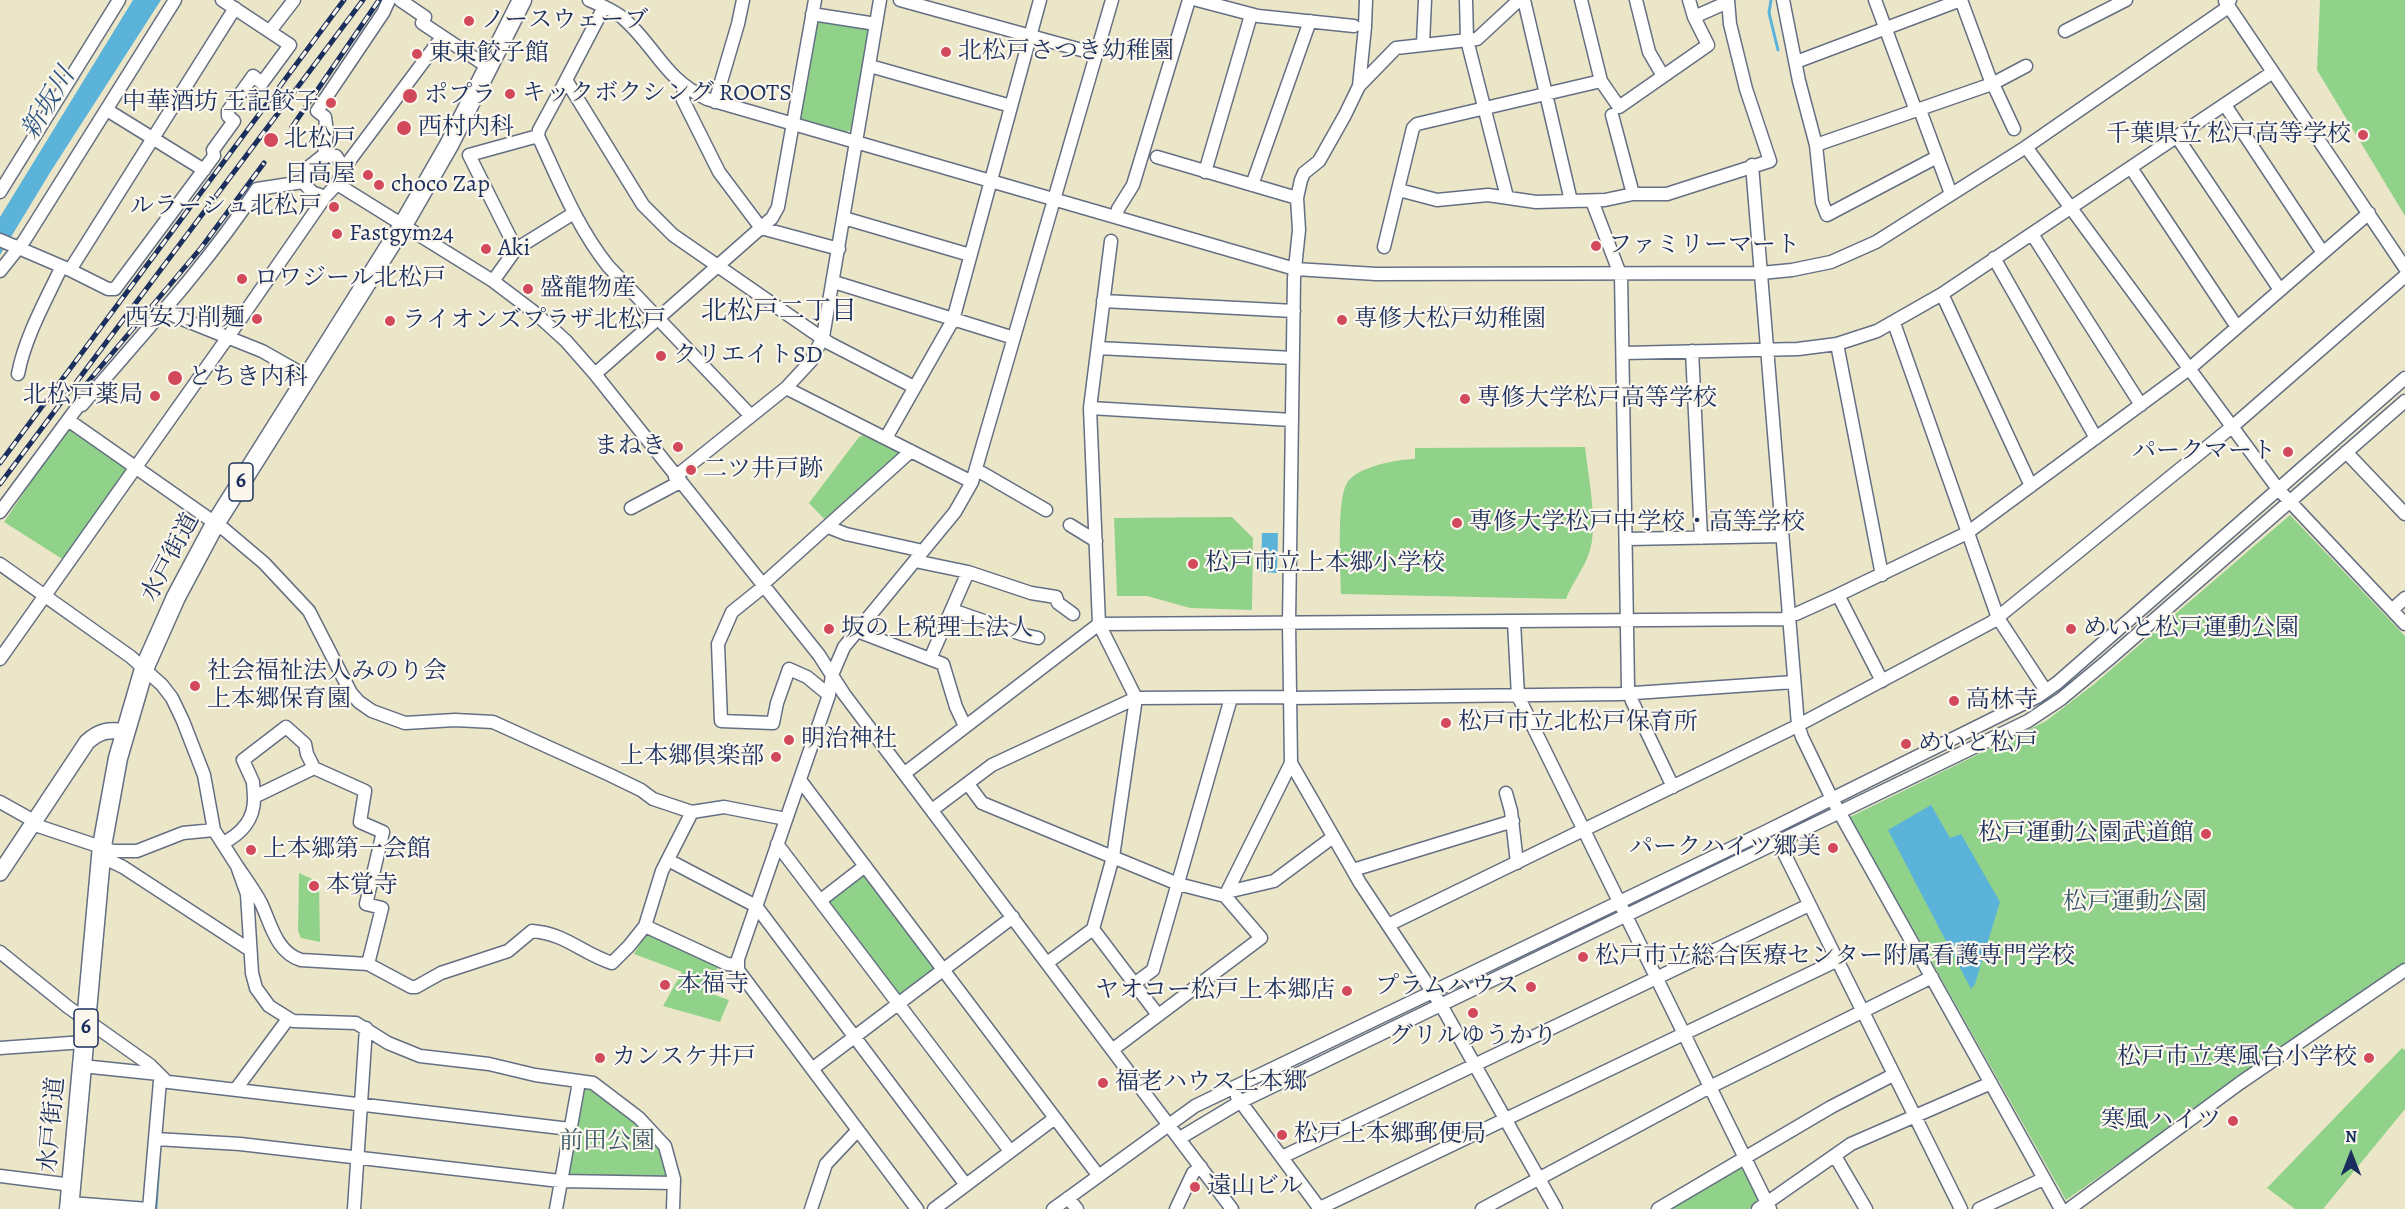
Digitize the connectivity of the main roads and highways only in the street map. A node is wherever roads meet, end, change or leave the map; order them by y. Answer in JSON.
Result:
{"nodes":[{"id":1,"x":522,"y":0,"type":"edge"},
{"id":2,"x":125,"y":732,"type":"junction"},
{"id":3,"x":0,"y":873,"type":"edge"},
{"id":4,"x":70,"y":1206,"type":"edge"}],
"edges":[{"from":1,"to":2,"type":"highway","name":"水戸街道","number":"6"},
{"from":2,"to":3,"type":"main road"},
{"from":2,"to":4,"type":"highway","name":"水戸街道","number":"6"}]}
